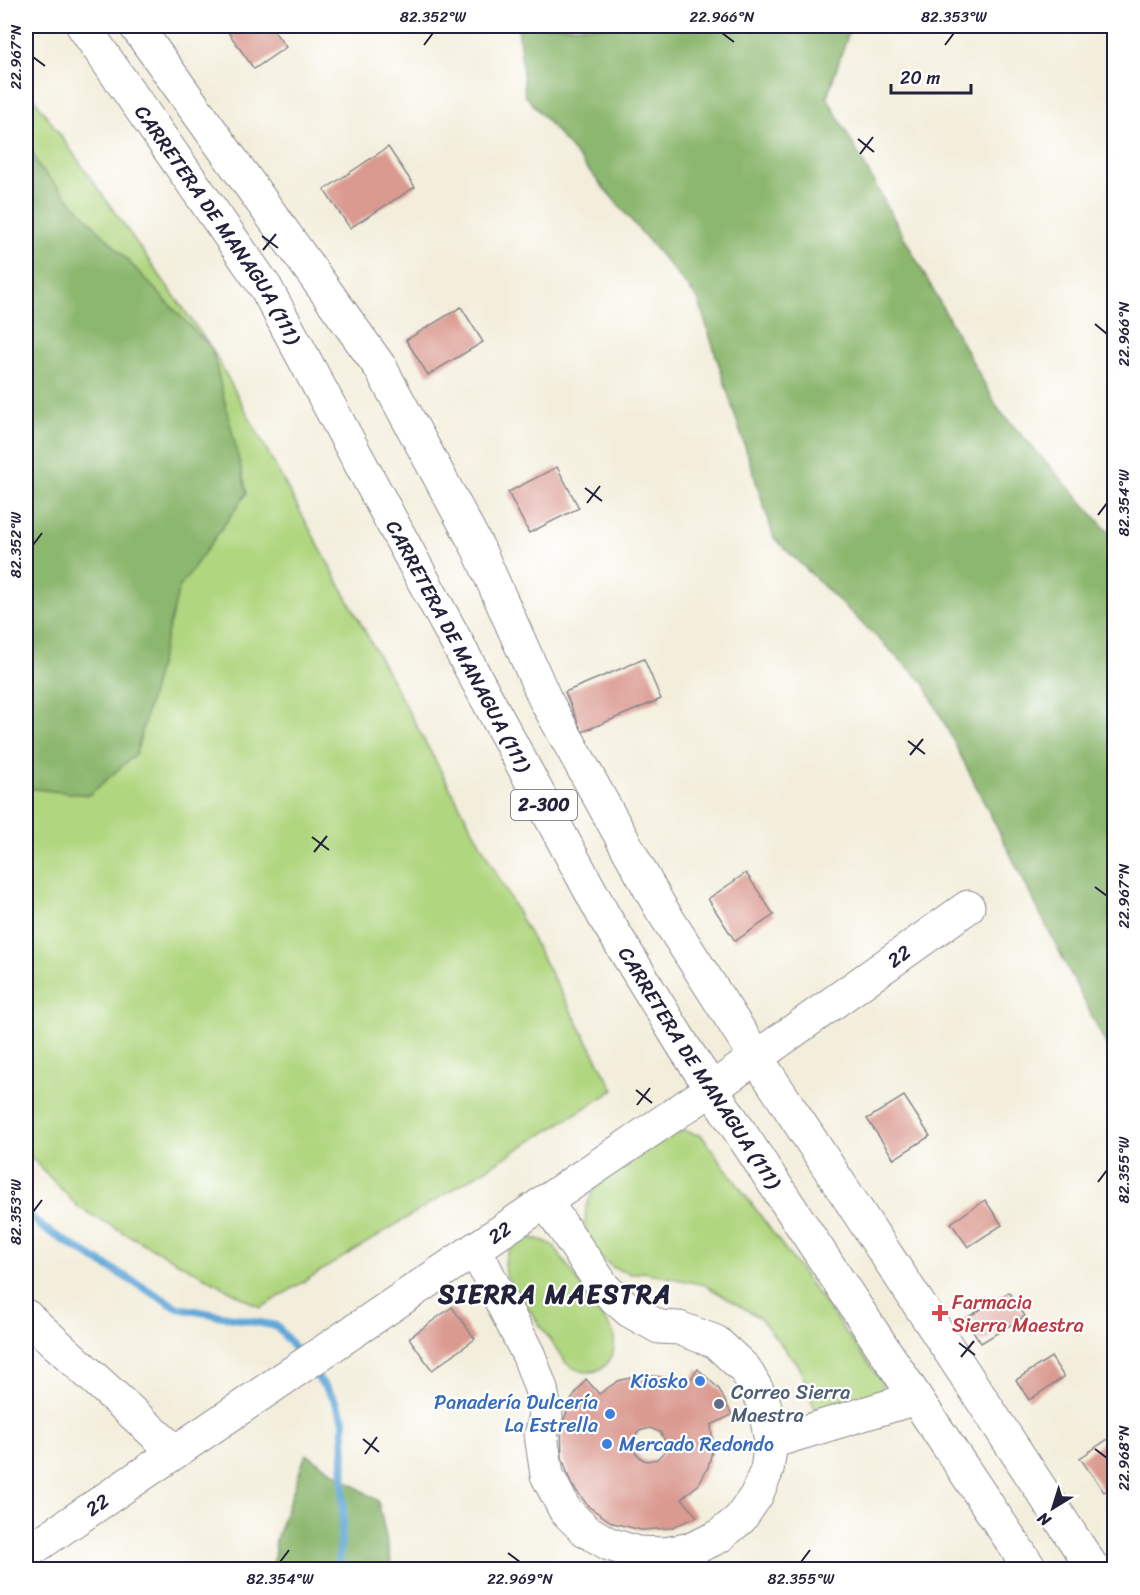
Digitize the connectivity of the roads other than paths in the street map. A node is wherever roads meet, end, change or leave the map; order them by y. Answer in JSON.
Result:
{"nodes":[{"id":1,"x":83,"y":26,"type":"edge"},
{"id":2,"x":136,"y":26,"type":"edge"},
{"id":3,"x":968,"y":907,"type":"dead end"},
{"id":4,"x":756,"y":1057,"type":"junction"},
{"id":5,"x":713,"y":1088,"type":"junction"},
{"id":6,"x":545,"y":1201,"type":"junction"},
{"id":7,"x":475,"y":1249,"type":"junction"},
{"id":8,"x":26,"y":1316,"type":"edge"},
{"id":9,"x":916,"y":1398,"type":"junction"},
{"id":10,"x":771,"y":1442,"type":"junction"},
{"id":11,"x":175,"y":1452,"type":"junction"},
{"id":12,"x":26,"y":1553,"type":"edge"},
{"id":13,"x":1031,"y":1569,"type":"edge"},
{"id":14,"x":1094,"y":1569,"type":"edge"}],
"edges":[{"from":1,"to":5,"type":"main road","name":"CARRETERA DE MANAGUA (111)","number":"2-300"},
{"from":2,"to":4,"type":"main road"},
{"from":3,"to":4,"type":"main road","name":"22"},
{"from":4,"to":5,"type":"main road","name":"22"},
{"from":4,"to":14,"type":"main road"},
{"from":5,"to":6,"type":"main road","name":"22"},
{"from":5,"to":9,"type":"main road","name":"CARRETERA DE MANAGUA (111)","number":"2-300"},
{"from":6,"to":7,"type":"main road","name":"22"},
{"from":6,"to":10,"type":"main road"},
{"from":7,"to":10,"type":"main road"},
{"from":7,"to":11,"type":"main road","name":"22"},
{"from":8,"to":11,"type":"main road"},
{"from":9,"to":10,"type":"main road"},
{"from":9,"to":13,"type":"main road","name":"CARRETERA DE MANAGUA (111)","number":"2-300"},
{"from":11,"to":12,"type":"main road","name":"22"}]}
